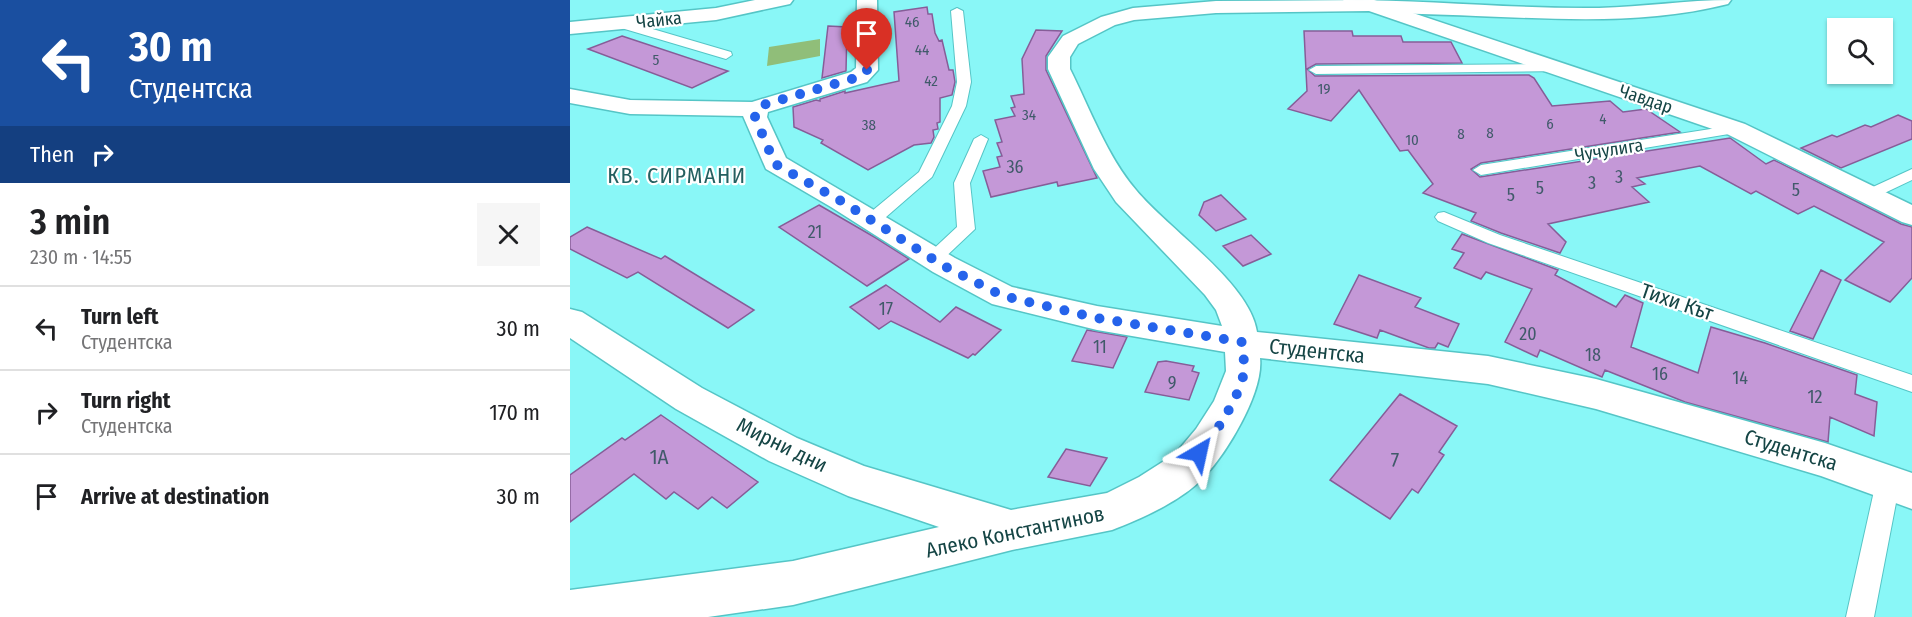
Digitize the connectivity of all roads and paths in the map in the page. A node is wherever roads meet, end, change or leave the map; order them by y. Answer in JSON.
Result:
{"nodes":[{"id":1,"x":783,"y":0,"type":"edge"},
{"id":2,"x":867,"y":0,"type":"edge"},
{"id":3,"x":1721,"y":0,"type":"edge"},
{"id":4,"x":1362,"y":2,"type":"edge"},
{"id":5,"x":957,"y":11,"type":"dead end"},
{"id":6,"x":622,"y":24,"type":"junction"},
{"id":7,"x":570,"y":28,"type":"edge"},
{"id":8,"x":726,"y":55,"type":"dead end"},
{"id":9,"x":1558,"y":69,"type":"junction"},
{"id":10,"x":1316,"y":70,"type":"dead end"},
{"id":11,"x":570,"y":96,"type":"edge"},
{"id":12,"x":756,"y":110,"type":"junction"},
{"id":13,"x":1736,"y":129,"type":"junction"},
{"id":14,"x":981,"y":139,"type":"dead end"},
{"id":15,"x":1481,"y":170,"type":"dead end"},
{"id":16,"x":1912,"y":174,"type":"edge"},
{"id":17,"x":1868,"y":195,"type":"junction"},
{"id":18,"x":1912,"y":216,"type":"edge"},
{"id":19,"x":1444,"y":217,"type":"dead end"},
{"id":20,"x":872,"y":220,"type":"junction"},
{"id":21,"x":933,"y":259,"type":"junction"},
{"id":22,"x":570,"y":321,"type":"edge"},
{"id":23,"x":1242,"y":342,"type":"junction"},
{"id":24,"x":1912,"y":384,"type":"edge"},
{"id":25,"x":1900,"y":486,"type":"edge"},
{"id":26,"x":1012,"y":531,"type":"junction"},
{"id":27,"x":570,"y":613,"type":"edge"},
{"id":28,"x":1860,"y":617,"type":"edge"}],
"edges":[{"from":1,"to":6,"type":"street","name":"Чайка"},
{"from":2,"to":12,"type":"street"},
{"from":3,"to":4,"type":"street","name":"Алеко Константинов"},
{"from":4,"to":9,"type":"street","name":"Чавдар"},
{"from":4,"to":23,"type":"street","name":"Алеко Константинов"},
{"from":5,"to":20,"type":"lane"},
{"from":6,"to":7,"type":"street","name":"Чайка"},
{"from":6,"to":8,"type":"lane"},
{"from":9,"to":10,"type":"lane"},
{"from":9,"to":13,"type":"street","name":"Чавдар"},
{"from":11,"to":12,"type":"street"},
{"from":12,"to":20,"type":"street","name":"Студентска"},
{"from":13,"to":15,"type":"lane","name":"Чучулига"},
{"from":13,"to":17,"type":"street","name":"Чавдар"},
{"from":14,"to":21,"type":"lane"},
{"from":16,"to":17,"type":"lane"},
{"from":17,"to":18,"type":"street","name":"Чавдар"},
{"from":19,"to":24,"type":"lane","name":"Тихи Кът"},
{"from":20,"to":21,"type":"street","name":"Студентска"},
{"from":21,"to":23,"type":"street","name":"Студентска"},
{"from":22,"to":26,"type":"street","name":"Мирни дни"},
{"from":23,"to":25,"type":"street","name":"Студентска"},
{"from":23,"to":26,"type":"street","name":"Алеко Константинов"},
{"from":25,"to":28,"type":"lane"},
{"from":26,"to":27,"type":"street","name":"Алеко Константинов"}]}
